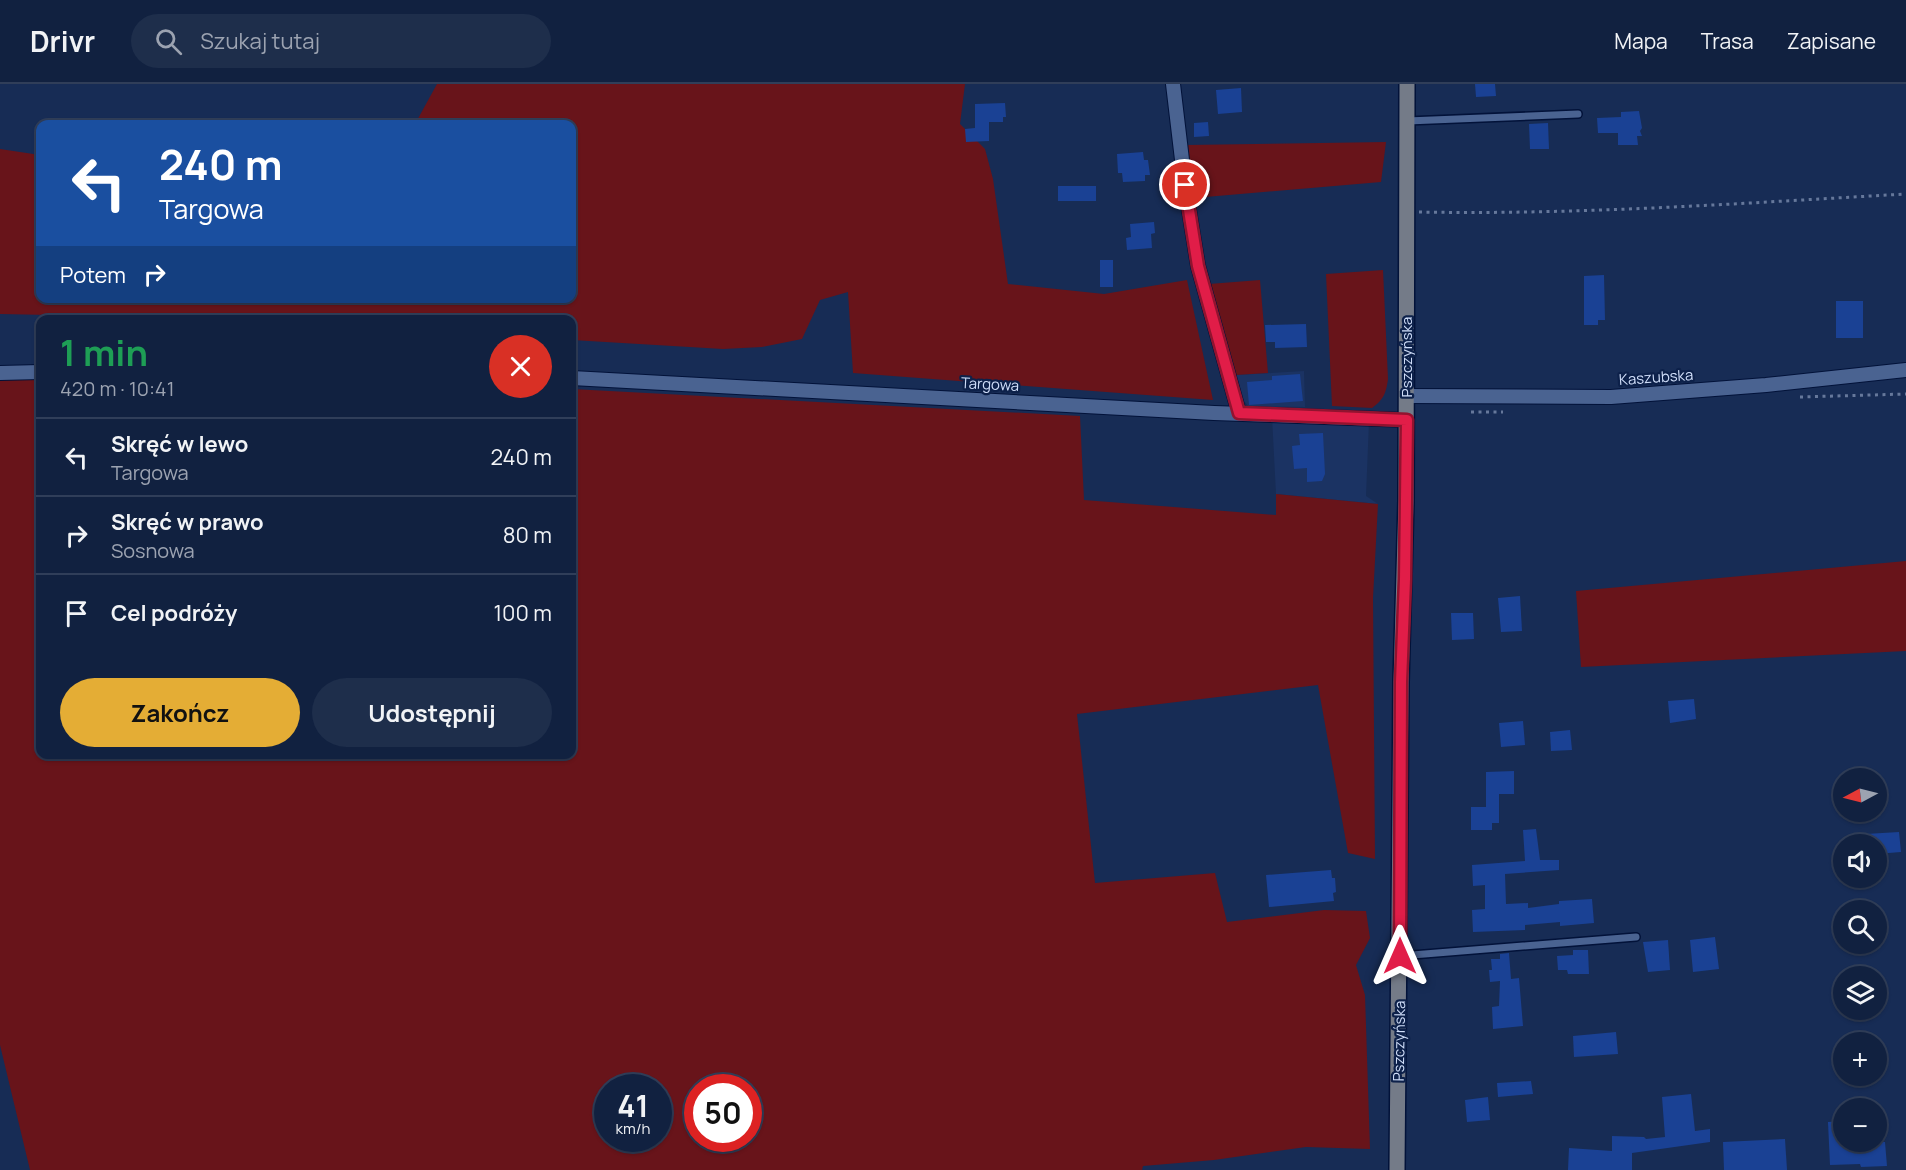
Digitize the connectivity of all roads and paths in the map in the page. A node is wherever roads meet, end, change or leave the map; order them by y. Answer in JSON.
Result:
{"nodes":[{"id":1,"x":1173,"y":84,"type":"edge"},
{"id":2,"x":1407,"y":84,"type":"edge"},
{"id":3,"x":1578,"y":114,"type":"dead end"},
{"id":4,"x":1407,"y":121,"type":"junction"},
{"id":5,"x":1906,"y":194,"type":"edge"},
{"id":6,"x":1406,"y":212,"type":"junction"},
{"id":7,"x":1906,"y":370,"type":"edge"},
{"id":8,"x":36,"y":372,"type":"edge"},
{"id":9,"x":0,"y":373,"type":"edge"},
{"id":10,"x":576,"y":378,"type":"edge"},
{"id":11,"x":1407,"y":396,"type":"junction"},
{"id":12,"x":1239,"y":413,"type":"junction"},
{"id":13,"x":1407,"y":420,"type":"junction"},
{"id":14,"x":1636,"y":937,"type":"dead end"},
{"id":15,"x":1400,"y":956,"type":"junction"},
{"id":16,"x":1397,"y":1170,"type":"edge"}],
"edges":[{"from":1,"to":12,"type":"street"},
{"from":2,"to":4,"type":"main road","name":"Pszczyńska"},
{"from":3,"to":4,"type":"lane"},
{"from":4,"to":6,"type":"main road","name":"Pszczyńska"},
{"from":5,"to":6,"type":"path"},
{"from":6,"to":11,"type":"main road","name":"Pszczyńska"},
{"from":7,"to":11,"type":"street","name":"Kaszubska"},
{"from":8,"to":9,"type":"street"},
{"from":10,"to":12,"type":"street","name":"Targowa"},
{"from":11,"to":13,"type":"main road","name":"Pszczyńska"},
{"from":12,"to":13,"type":"street","name":"Targowa"},
{"from":13,"to":15,"type":"main road","name":"Pszczyńska"},
{"from":14,"to":15,"type":"lane"},
{"from":15,"to":16,"type":"main road","name":"Pszczyńska"}]}
